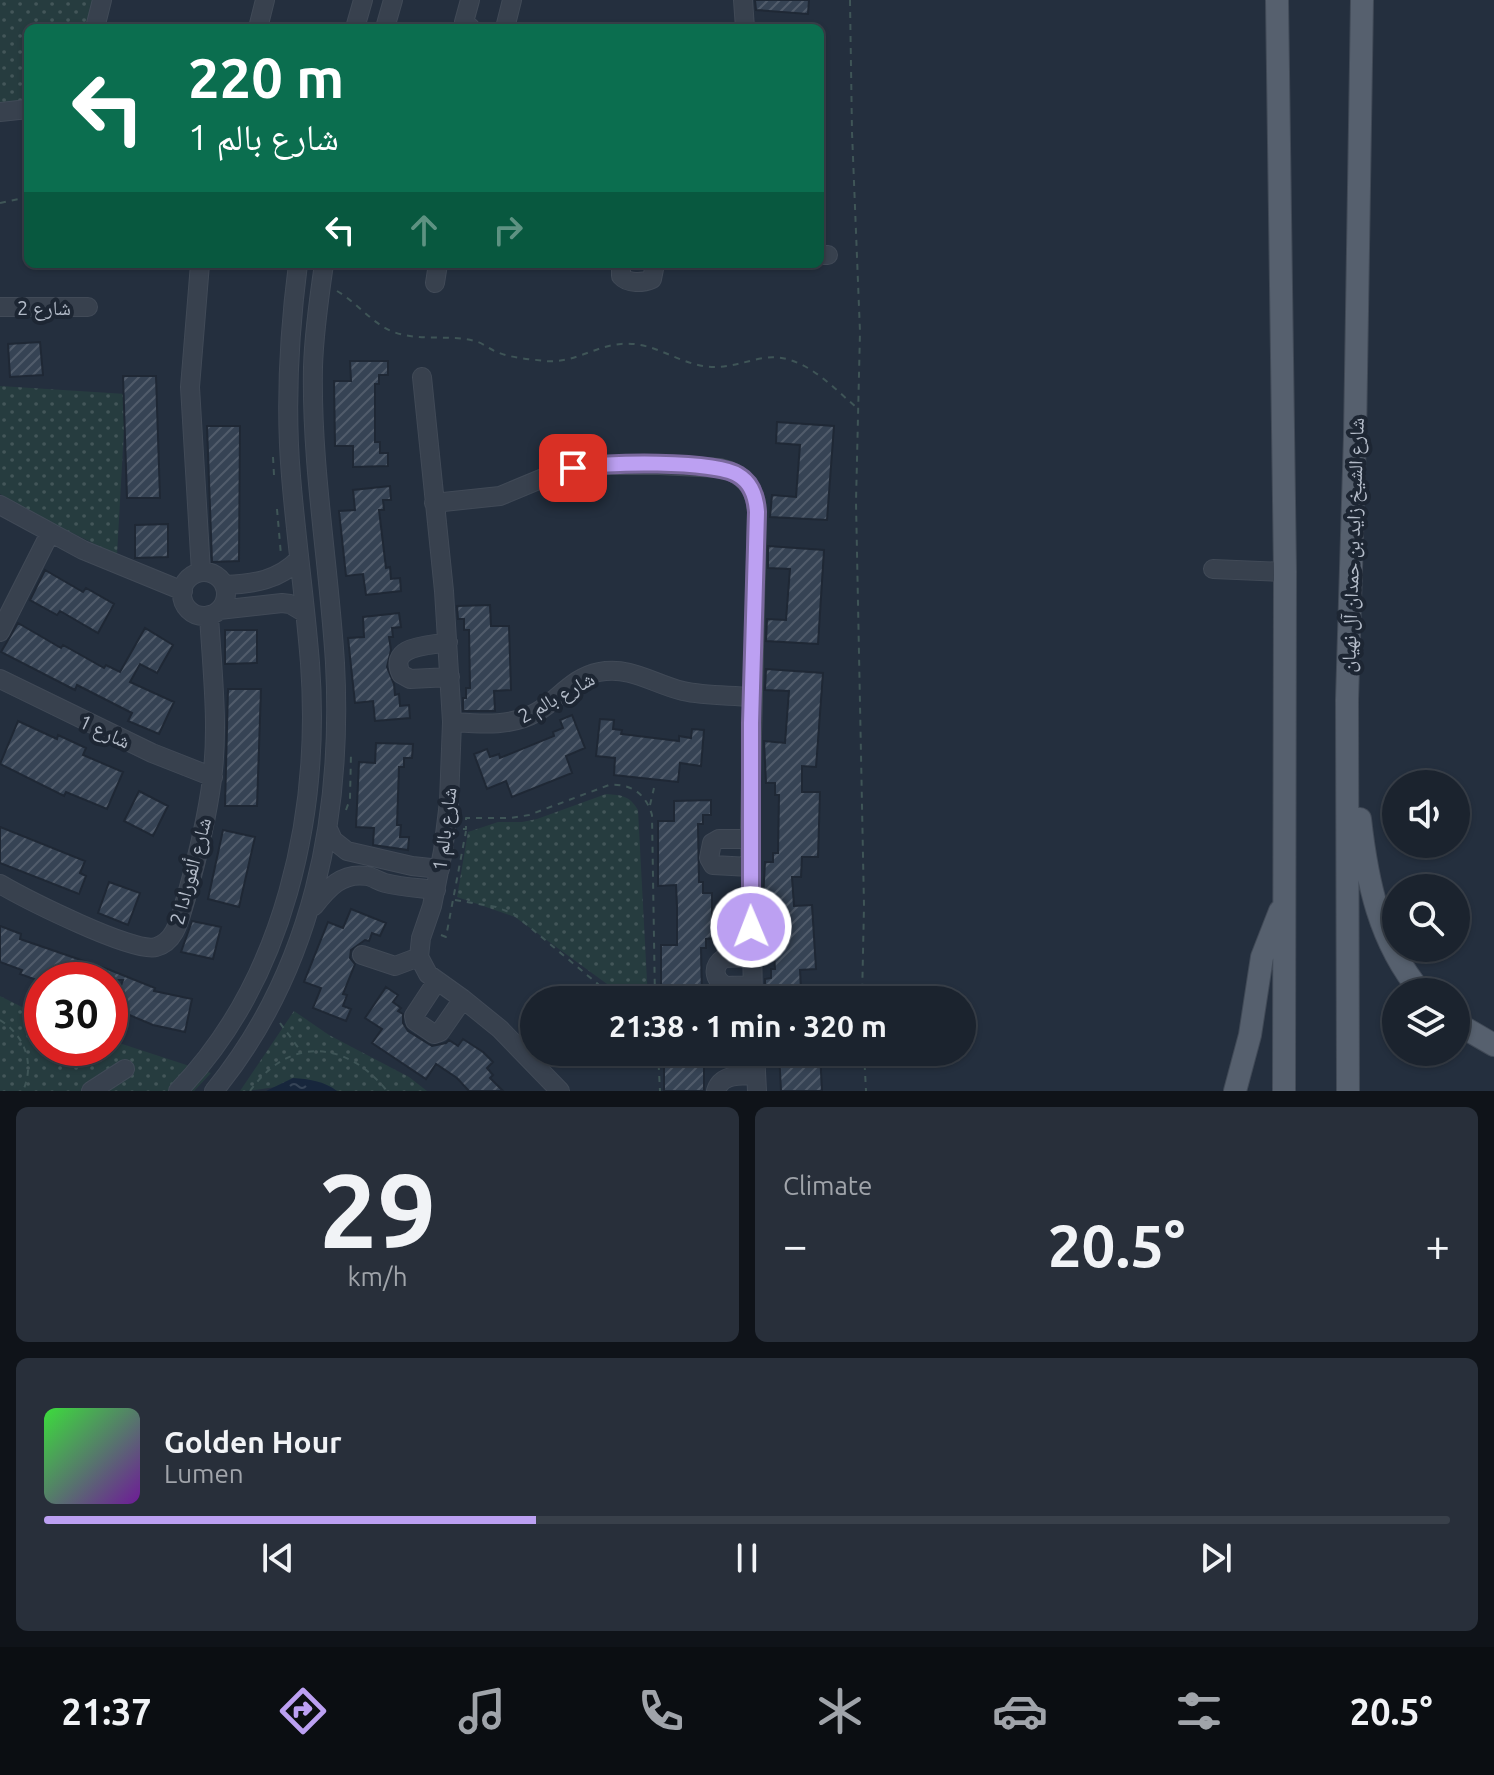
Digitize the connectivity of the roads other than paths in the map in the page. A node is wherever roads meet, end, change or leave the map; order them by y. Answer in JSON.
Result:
{"nodes":[{"id":1,"x":102,"y":0,"type":"edge"},
{"id":2,"x":265,"y":0,"type":"edge"},
{"id":3,"x":363,"y":0,"type":"edge"},
{"id":4,"x":384,"y":0,"type":"edge"},
{"id":5,"x":393,"y":0,"type":"edge"},
{"id":6,"x":470,"y":0,"type":"edge"},
{"id":7,"x":743,"y":0,"type":"edge"},
{"id":8,"x":1277,"y":0,"type":"edge"},
{"id":9,"x":1362,"y":0,"type":"edge"},
{"id":10,"x":506,"y":1,"type":"edge"},
{"id":11,"x":96,"y":24,"type":"edge"},
{"id":12,"x":259,"y":24,"type":"edge"},
{"id":13,"x":356,"y":24,"type":"edge"},
{"id":14,"x":377,"y":24,"type":"edge"},
{"id":15,"x":386,"y":24,"type":"edge"},
{"id":16,"x":466,"y":24,"type":"edge"},
{"id":17,"x":505,"y":24,"type":"edge"},
{"id":18,"x":745,"y":24,"type":"edge"},
{"id":19,"x":24,"y":109,"type":"edge"},
{"id":20,"x":0,"y":112,"type":"edge"},
{"id":21,"x":200,"y":268,"type":"edge"},
{"id":22,"x":298,"y":268,"type":"edge"},
{"id":23,"x":621,"y":268,"type":"edge"},
{"id":24,"x":654,"y":268,"type":"edge"},
{"id":25,"x":322,"y":273,"type":"edge"},
{"id":26,"x":0,"y":307,"type":"edge"},
{"id":27,"x":88,"y":307,"type":"dead end"},
{"id":28,"x":290,"y":343,"type":"junction"},
{"id":29,"x":422,"y":377,"type":"dead end"},
{"id":30,"x":313,"y":393,"type":"junction"},
{"id":31,"x":434,"y":503,"type":"junction"},
{"id":32,"x":0,"y":505,"type":"edge"},
{"id":33,"x":50,"y":533,"type":"junction"},
{"id":34,"x":299,"y":559,"type":"junction"},
{"id":35,"x":1213,"y":569,"type":"dead end"},
{"id":36,"x":201,"y":572,"type":"junction"},
{"id":37,"x":1285,"y":572,"type":"junction"},
{"id":38,"x":271,"y":579,"type":"junction"},
{"id":39,"x":225,"y":585,"type":"junction"},
{"id":40,"x":183,"y":591,"type":"junction"},
{"id":41,"x":276,"y":603,"type":"junction"},
{"id":42,"x":214,"y":612,"type":"junction"},
{"id":43,"x":305,"y":613,"type":"junction"},
{"id":44,"x":0,"y":632,"type":"edge"},
{"id":45,"x":448,"y":642,"type":"junction"},
{"id":46,"x":450,"y":677,"type":"junction"},
{"id":47,"x":0,"y":679,"type":"edge"},
{"id":48,"x":751,"y":697,"type":"junction"},
{"id":49,"x":1347,"y":700,"type":"junction"},
{"id":50,"x":452,"y":722,"type":"junction"},
{"id":51,"x":213,"y":777,"type":"junction"},
{"id":52,"x":328,"y":829,"type":"junction"},
{"id":53,"x":750,"y":839,"type":"junction"},
{"id":54,"x":359,"y":854,"type":"junction"},
{"id":55,"x":386,"y":860,"type":"junction"},
{"id":56,"x":750,"y":867,"type":"junction"},
{"id":57,"x":440,"y":869,"type":"junction"},
{"id":58,"x":354,"y":877,"type":"junction"},
{"id":59,"x":383,"y":882,"type":"junction"},
{"id":60,"x":0,"y":884,"type":"edge"},
{"id":61,"x":436,"y":890,"type":"junction"},
{"id":62,"x":1284,"y":903,"type":"junction"},
{"id":63,"x":310,"y":911,"type":"junction"},
{"id":64,"x":362,"y":955,"type":"dead end"},
{"id":65,"x":419,"y":957,"type":"junction"},
{"id":66,"x":752,"y":957,"type":"junction"},
{"id":67,"x":264,"y":960,"type":"junction"},
{"id":68,"x":1409,"y":978,"type":"edge"},
{"id":69,"x":437,"y":981,"type":"junction"},
{"id":70,"x":726,"y":986,"type":"edge"},
{"id":71,"x":753,"y":986,"type":"edge"},
{"id":72,"x":463,"y":999,"type":"junction"},
{"id":73,"x":1470,"y":1031,"type":"edge"},
{"id":74,"x":1494,"y":1045,"type":"edge"},
{"id":75,"x":125,"y":1069,"type":"dead end"},
{"id":76,"x":232,"y":1069,"type":"junction"},
{"id":77,"x":757,"y":1083,"type":"edge"},
{"id":78,"x":91,"y":1091,"type":"edge"},
{"id":79,"x":178,"y":1091,"type":"edge"},
{"id":80,"x":214,"y":1091,"type":"edge"},
{"id":81,"x":560,"y":1091,"type":"edge"},
{"id":82,"x":716,"y":1091,"type":"edge"},
{"id":83,"x":1235,"y":1091,"type":"edge"},
{"id":84,"x":1284,"y":1091,"type":"edge"},
{"id":85,"x":1348,"y":1091,"type":"edge"}],
"edges":[{"from":1,"to":11,"type":"street"},
{"from":2,"to":12,"type":"street"},
{"from":3,"to":13,"type":"street"},
{"from":4,"to":14,"type":"street"},
{"from":5,"to":15,"type":"street"},
{"from":6,"to":16,"type":"street"},
{"from":7,"to":18,"type":"street"},
{"from":8,"to":37,"type":"main road"},
{"from":9,"to":49,"type":"main road","name":"شارع الشيخ زايد بن حمدان آل نهيان"},
{"from":10,"to":17,"type":"street"},
{"from":19,"to":20,"type":"street"},
{"from":21,"to":36,"type":"street"},
{"from":22,"to":28,"type":"street"},
{"from":23,"to":24,"type":"street"},
{"from":25,"to":30,"type":"street"},
{"from":26,"to":27,"type":"street","name":"شارع 2"},
{"from":28,"to":30,"type":"street"},
{"from":28,"to":34,"type":"street"},
{"from":29,"to":31,"type":"street","name":"شارع بالم 1"},
{"from":30,"to":52,"type":"street"},
{"from":31,"to":45,"type":"street","name":"شارع بالم 1"},
{"from":31,"to":48,"type":"street"},
{"from":32,"to":33,"type":"street"},
{"from":33,"to":40,"type":"street"},
{"from":33,"to":44,"type":"street"},
{"from":34,"to":38,"type":"street"},
{"from":34,"to":43,"type":"street"},
{"from":35,"to":37,"type":"street"},
{"from":36,"to":39,"type":"street"},
{"from":36,"to":40,"type":"street"},
{"from":37,"to":62,"type":"main road"},
{"from":38,"to":39,"type":"street"},
{"from":38,"to":41,"type":"street"},
{"from":39,"to":42,"type":"street"},
{"from":40,"to":42,"type":"street"},
{"from":41,"to":42,"type":"street"},
{"from":41,"to":43,"type":"street"},
{"from":42,"to":51,"type":"street","name":"شارع ألفورادا 2"},
{"from":43,"to":67,"type":"street"},
{"from":45,"to":46,"type":"street","name":"شارع بالم 1"},
{"from":45,"to":46,"type":"street"},
{"from":46,"to":50,"type":"street","name":"شارع بالم 1"},
{"from":47,"to":51,"type":"street","name":"شارع 1"},
{"from":48,"to":50,"type":"street","name":"شارع بالم 2"},
{"from":48,"to":53,"type":"street"},
{"from":49,"to":68,"type":"main road"},
{"from":49,"to":85,"type":"main road","name":"شارع الشيخ زايد بن حمدان آل نهيان"},
{"from":50,"to":57,"type":"street","name":"شارع بالم 1"},
{"from":51,"to":60,"type":"street","name":"شارع ألفورادا 2"},
{"from":52,"to":54,"type":"street"},
{"from":52,"to":63,"type":"street"},
{"from":53,"to":56,"type":"street"},
{"from":53,"to":56,"type":"street"},
{"from":54,"to":55,"type":"street"},
{"from":54,"to":58,"type":"street"},
{"from":55,"to":57,"type":"street"},
{"from":55,"to":59,"type":"street"},
{"from":56,"to":66,"type":"street"},
{"from":57,"to":61,"type":"street","name":"شارع بالم 1"},
{"from":58,"to":59,"type":"street"},
{"from":58,"to":63,"type":"street"},
{"from":59,"to":61,"type":"street"},
{"from":61,"to":65,"type":"street","name":"شارع بالم 1"},
{"from":62,"to":83,"type":"main road"},
{"from":62,"to":84,"type":"main road"},
{"from":63,"to":76,"type":"street"},
{"from":64,"to":65,"type":"street"},
{"from":65,"to":69,"type":"street"},
{"from":66,"to":70,"type":"street"},
{"from":66,"to":71,"type":"street"},
{"from":67,"to":76,"type":"street"},
{"from":67,"to":79,"type":"street"},
{"from":69,"to":72,"type":"street"},
{"from":69,"to":72,"type":"street"},
{"from":72,"to":81,"type":"street"},
{"from":73,"to":74,"type":"main road"},
{"from":75,"to":78,"type":"street"},
{"from":76,"to":80,"type":"street"},
{"from":77,"to":82,"type":"street"}]}
